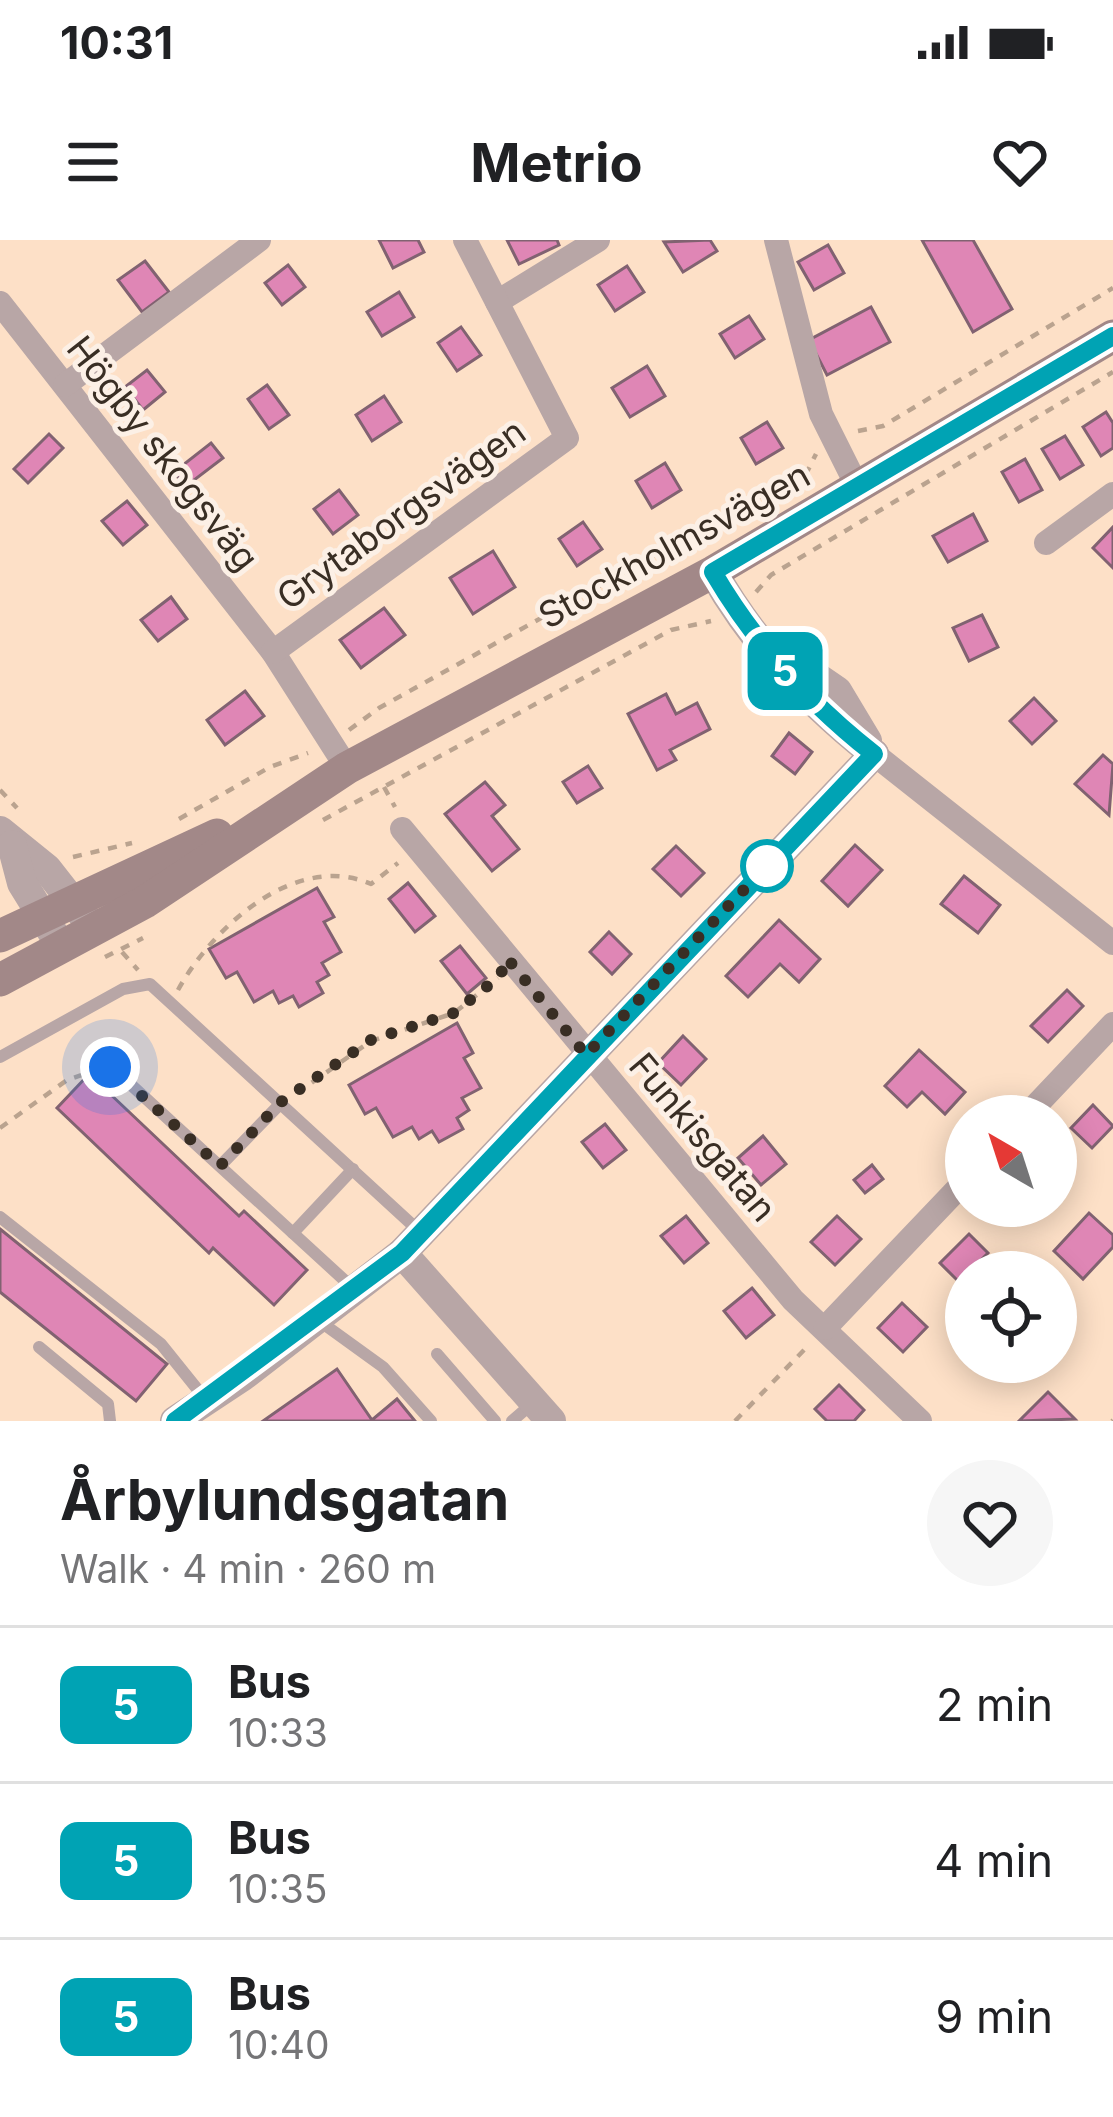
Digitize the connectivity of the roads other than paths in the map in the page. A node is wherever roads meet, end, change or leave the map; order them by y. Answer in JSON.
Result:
{"nodes":[{"id":1,"x":259,"y":240,"type":"edge"},
{"id":2,"x":466,"y":240,"type":"edge"},
{"id":3,"x":598,"y":240,"type":"edge"},
{"id":4,"x":776,"y":240,"type":"edge"},
{"id":5,"x":497,"y":302,"type":"junction"},
{"id":6,"x":0,"y":303,"type":"edge"},
{"id":7,"x":1113,"y":336,"type":"edge"},
{"id":8,"x":65,"y":385,"type":"junction"},
{"id":9,"x":857,"y":486,"type":"junction"},
{"id":10,"x":1113,"y":494,"type":"edge"},
{"id":11,"x":1046,"y":543,"type":"dead end"},
{"id":12,"x":713,"y":572,"type":"junction"},
{"id":13,"x":273,"y":652,"type":"junction"},
{"id":14,"x":874,"y":754,"type":"junction"},
{"id":15,"x":339,"y":755,"type":"junction"},
{"id":16,"x":269,"y":816,"type":"junction"},
{"id":17,"x":6,"y":838,"type":"edge"},
{"id":18,"x":410,"y":839,"type":"road end"},
{"id":19,"x":73,"y":898,"type":"junction"},
{"id":20,"x":41,"y":914,"type":"junction"},
{"id":21,"x":94,"y":929,"type":"junction"},
{"id":22,"x":0,"y":936,"type":"edge"},
{"id":23,"x":1113,"y":944,"type":"edge"},
{"id":24,"x":61,"y":946,"type":"junction"},
{"id":25,"x":0,"y":980,"type":"edge"},
{"id":26,"x":1113,"y":1024,"type":"edge"},
{"id":27,"x":586,"y":1055,"type":"junction"},
{"id":28,"x":0,"y":1057,"type":"edge"},
{"id":29,"x":117,"y":1072,"type":"road end"},
{"id":30,"x":1046,"y":1095,"type":"edge"},
{"id":31,"x":281,"y":1102,"type":"junction"},
{"id":32,"x":220,"y":1166,"type":"junction"},
{"id":33,"x":353,"y":1169,"type":"junction"},
{"id":34,"x":945,"y":1202,"type":"edge"},
{"id":35,"x":0,"y":1217,"type":"edge"},
{"id":36,"x":293,"y":1233,"type":"junction"},
{"id":37,"x":411,"y":1243,"type":"junction"},
{"id":38,"x":355,"y":1290,"type":"junction"},
{"id":39,"x":317,"y":1320,"type":"junction"},
{"id":40,"x":826,"y":1328,"type":"junction"},
{"id":41,"x":39,"y":1347,"type":"dead end"},
{"id":42,"x":437,"y":1354,"type":"dead end"},
{"id":43,"x":206,"y":1401,"type":"junction"},
{"id":44,"x":532,"y":1415,"type":"edge"},
{"id":45,"x":110,"y":1421,"type":"edge"},
{"id":46,"x":177,"y":1421,"type":"edge"},
{"id":47,"x":431,"y":1421,"type":"edge"},
{"id":48,"x":495,"y":1421,"type":"edge"},
{"id":49,"x":920,"y":1421,"type":"edge"}],
"edges":[{"from":1,"to":8,"type":"street"},
{"from":2,"to":5,"type":"street","name":"Grytaborgsvägen"},
{"from":3,"to":5,"type":"street"},
{"from":4,"to":9,"type":"street"},
{"from":5,"to":13,"type":"street","name":"Grytaborgsvägen"},
{"from":6,"to":8,"type":"street","name":"Högby skogsväg"},
{"from":7,"to":9,"type":"main road","name":"Stockholmsvägen"},
{"from":8,"to":13,"type":"street","name":"Högby skogsväg"},
{"from":9,"to":12,"type":"main road","name":"Stockholmsvägen"},
{"from":10,"to":11,"type":"street"},
{"from":12,"to":14,"type":"street"},
{"from":12,"to":15,"type":"main road","name":"Stockholmsvägen"},
{"from":13,"to":15,"type":"street","name":"Högby skogsväg"},
{"from":14,"to":23,"type":"street"},
{"from":14,"to":27,"type":"street"},
{"from":15,"to":16,"type":"main road","name":"Stockholmsvägen"},
{"from":16,"to":19,"type":"main road","name":"Stockholmsvägen"},
{"from":16,"to":21,"type":"main road","name":"Stockholmsvägen"},
{"from":17,"to":19,"type":"street"},
{"from":17,"to":20,"type":"street"},
{"from":18,"to":27,"type":"street","name":"Funkisgatan"},
{"from":19,"to":20,"type":"main road","name":"Stockholmsvägen"},
{"from":19,"to":21,"type":"street"},
{"from":20,"to":22,"type":"main road","name":"Stockholmsvägen"},
{"from":20,"to":24,"type":"street"},
{"from":21,"to":24,"type":"main road","name":"Stockholmsvägen"},
{"from":24,"to":25,"type":"main road","name":"Stockholmsvägen"},
{"from":26,"to":30,"type":"street"},
{"from":27,"to":37,"type":"street"},
{"from":27,"to":40,"type":"street","name":"Funkisgatan"},
{"from":28,"to":31,"type":"lane"},
{"from":29,"to":32,"type":"lane"},
{"from":31,"to":32,"type":"lane"},
{"from":31,"to":33,"type":"lane"},
{"from":32,"to":36,"type":"lane"},
{"from":33,"to":36,"type":"lane"},
{"from":33,"to":37,"type":"lane"},
{"from":34,"to":40,"type":"street"},
{"from":35,"to":43,"type":"lane"},
{"from":36,"to":38,"type":"lane"},
{"from":37,"to":38,"type":"street"},
{"from":37,"to":44,"type":"street"},
{"from":38,"to":39,"type":"street"},
{"from":39,"to":43,"type":"street"},
{"from":39,"to":47,"type":"lane"},
{"from":40,"to":49,"type":"street","name":"Funkisgatan"},
{"from":41,"to":45,"type":"lane"},
{"from":42,"to":48,"type":"lane"},
{"from":43,"to":46,"type":"street"}]}
